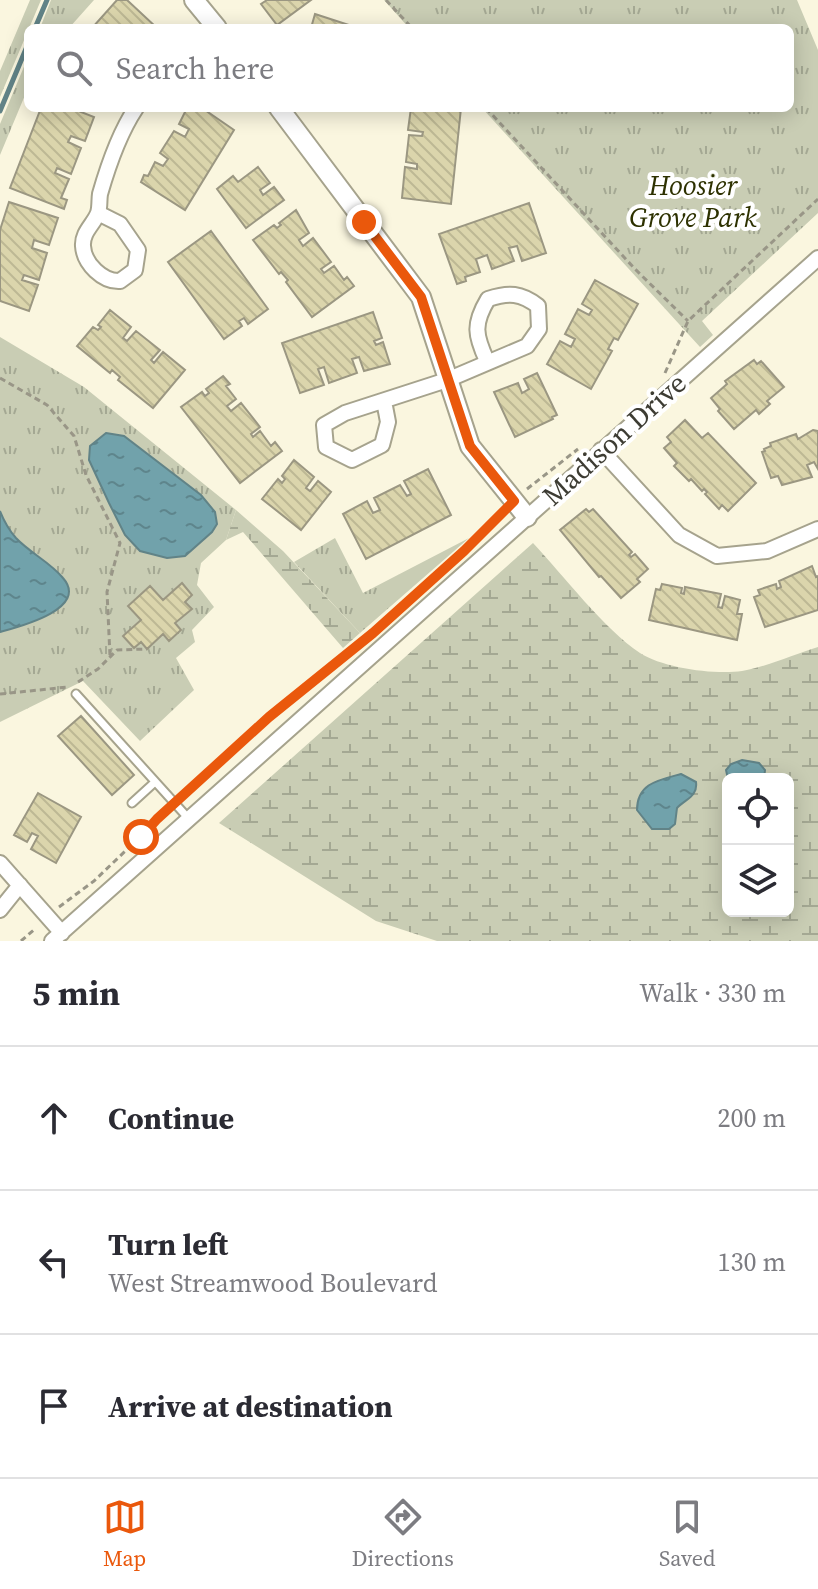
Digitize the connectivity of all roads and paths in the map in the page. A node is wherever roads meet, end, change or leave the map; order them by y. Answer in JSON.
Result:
{"nodes":[{"id":1,"x":194,"y":0,"type":"edge"},
{"id":2,"x":386,"y":0,"type":"edge"},
{"id":3,"x":214,"y":24,"type":"edge"},
{"id":4,"x":408,"y":24,"type":"edge"},
{"id":5,"x":134,"y":112,"type":"edge"},
{"id":6,"x":282,"y":112,"type":"edge"},
{"id":7,"x":490,"y":112,"type":"edge"},
{"id":8,"x":818,"y":199,"type":"edge"},
{"id":9,"x":98,"y":213,"type":"junction"},
{"id":10,"x":818,"y":258,"type":"edge"},
{"id":11,"x":688,"y":321,"type":"junction"},
{"id":12,"x":487,"y":361,"type":"junction"},
{"id":13,"x":665,"y":372,"type":"dead end"},
{"id":14,"x":0,"y":378,"type":"edge"},
{"id":15,"x":447,"y":380,"type":"junction"},
{"id":16,"x":384,"y":401,"type":"junction"},
{"id":17,"x":585,"y":444,"type":"dead end"},
{"id":18,"x":601,"y":450,"type":"junction"},
{"id":19,"x":514,"y":501,"type":"junction"},
{"id":20,"x":527,"y":517,"type":"junction"},
{"id":21,"x":818,"y":529,"type":"edge"},
{"id":22,"x":453,"y":561,"type":"dead end"},
{"id":23,"x":361,"y":643,"type":"dead end"},
{"id":24,"x":147,"y":649,"type":"dead end"},
{"id":25,"x":110,"y":656,"type":"junction"},
{"id":26,"x":0,"y":694,"type":"edge"},
{"id":27,"x":76,"y":694,"type":"dead end"},
{"id":28,"x":155,"y":782,"type":"junction"},
{"id":29,"x":132,"y":803,"type":"dead end"},
{"id":30,"x":175,"y":804,"type":"junction"},
{"id":31,"x":189,"y":819,"type":"junction"},
{"id":32,"x":0,"y":863,"type":"edge"},
{"id":33,"x":20,"y":885,"type":"junction"},
{"id":34,"x":0,"y":910,"type":"edge"},
{"id":35,"x":48,"y":917,"type":"junction"},
{"id":36,"x":57,"y":937,"type":"edge"},
{"id":37,"x":21,"y":941,"type":"edge"}],
"edges":[{"from":1,"to":3,"type":"street"},
{"from":2,"to":4,"type":"path"},
{"from":5,"to":9,"type":"street"},
{"from":6,"to":15,"type":"street"},
{"from":7,"to":11,"type":"path"},
{"from":8,"to":11,"type":"path"},
{"from":9,"to":9,"type":"street"},
{"from":10,"to":18,"type":"street","name":"Madison Drive"},
{"from":11,"to":13,"type":"path"},
{"from":12,"to":12,"type":"street"},
{"from":12,"to":15,"type":"street"},
{"from":14,"to":25,"type":"path"},
{"from":15,"to":16,"type":"street"},
{"from":15,"to":19,"type":"street"},
{"from":16,"to":16,"type":"street"},
{"from":17,"to":19,"type":"path"},
{"from":18,"to":20,"type":"street","name":"Madison Drive"},
{"from":18,"to":21,"type":"street"},
{"from":19,"to":20,"type":"street"},
{"from":19,"to":22,"type":"path"},
{"from":20,"to":31,"type":"street","name":"Madison Drive"},
{"from":23,"to":30,"type":"path"},
{"from":24,"to":25,"type":"path"},
{"from":25,"to":26,"type":"path"},
{"from":27,"to":28,"type":"lane"},
{"from":28,"to":29,"type":"lane"},
{"from":28,"to":30,"type":"lane"},
{"from":30,"to":31,"type":"lane"},
{"from":30,"to":35,"type":"path"},
{"from":31,"to":36,"type":"street","name":"Madison Drive"},
{"from":32,"to":33,"type":"street"},
{"from":33,"to":34,"type":"street"},
{"from":33,"to":35,"type":"street"},
{"from":35,"to":36,"type":"street"},
{"from":35,"to":37,"type":"path"}]}
